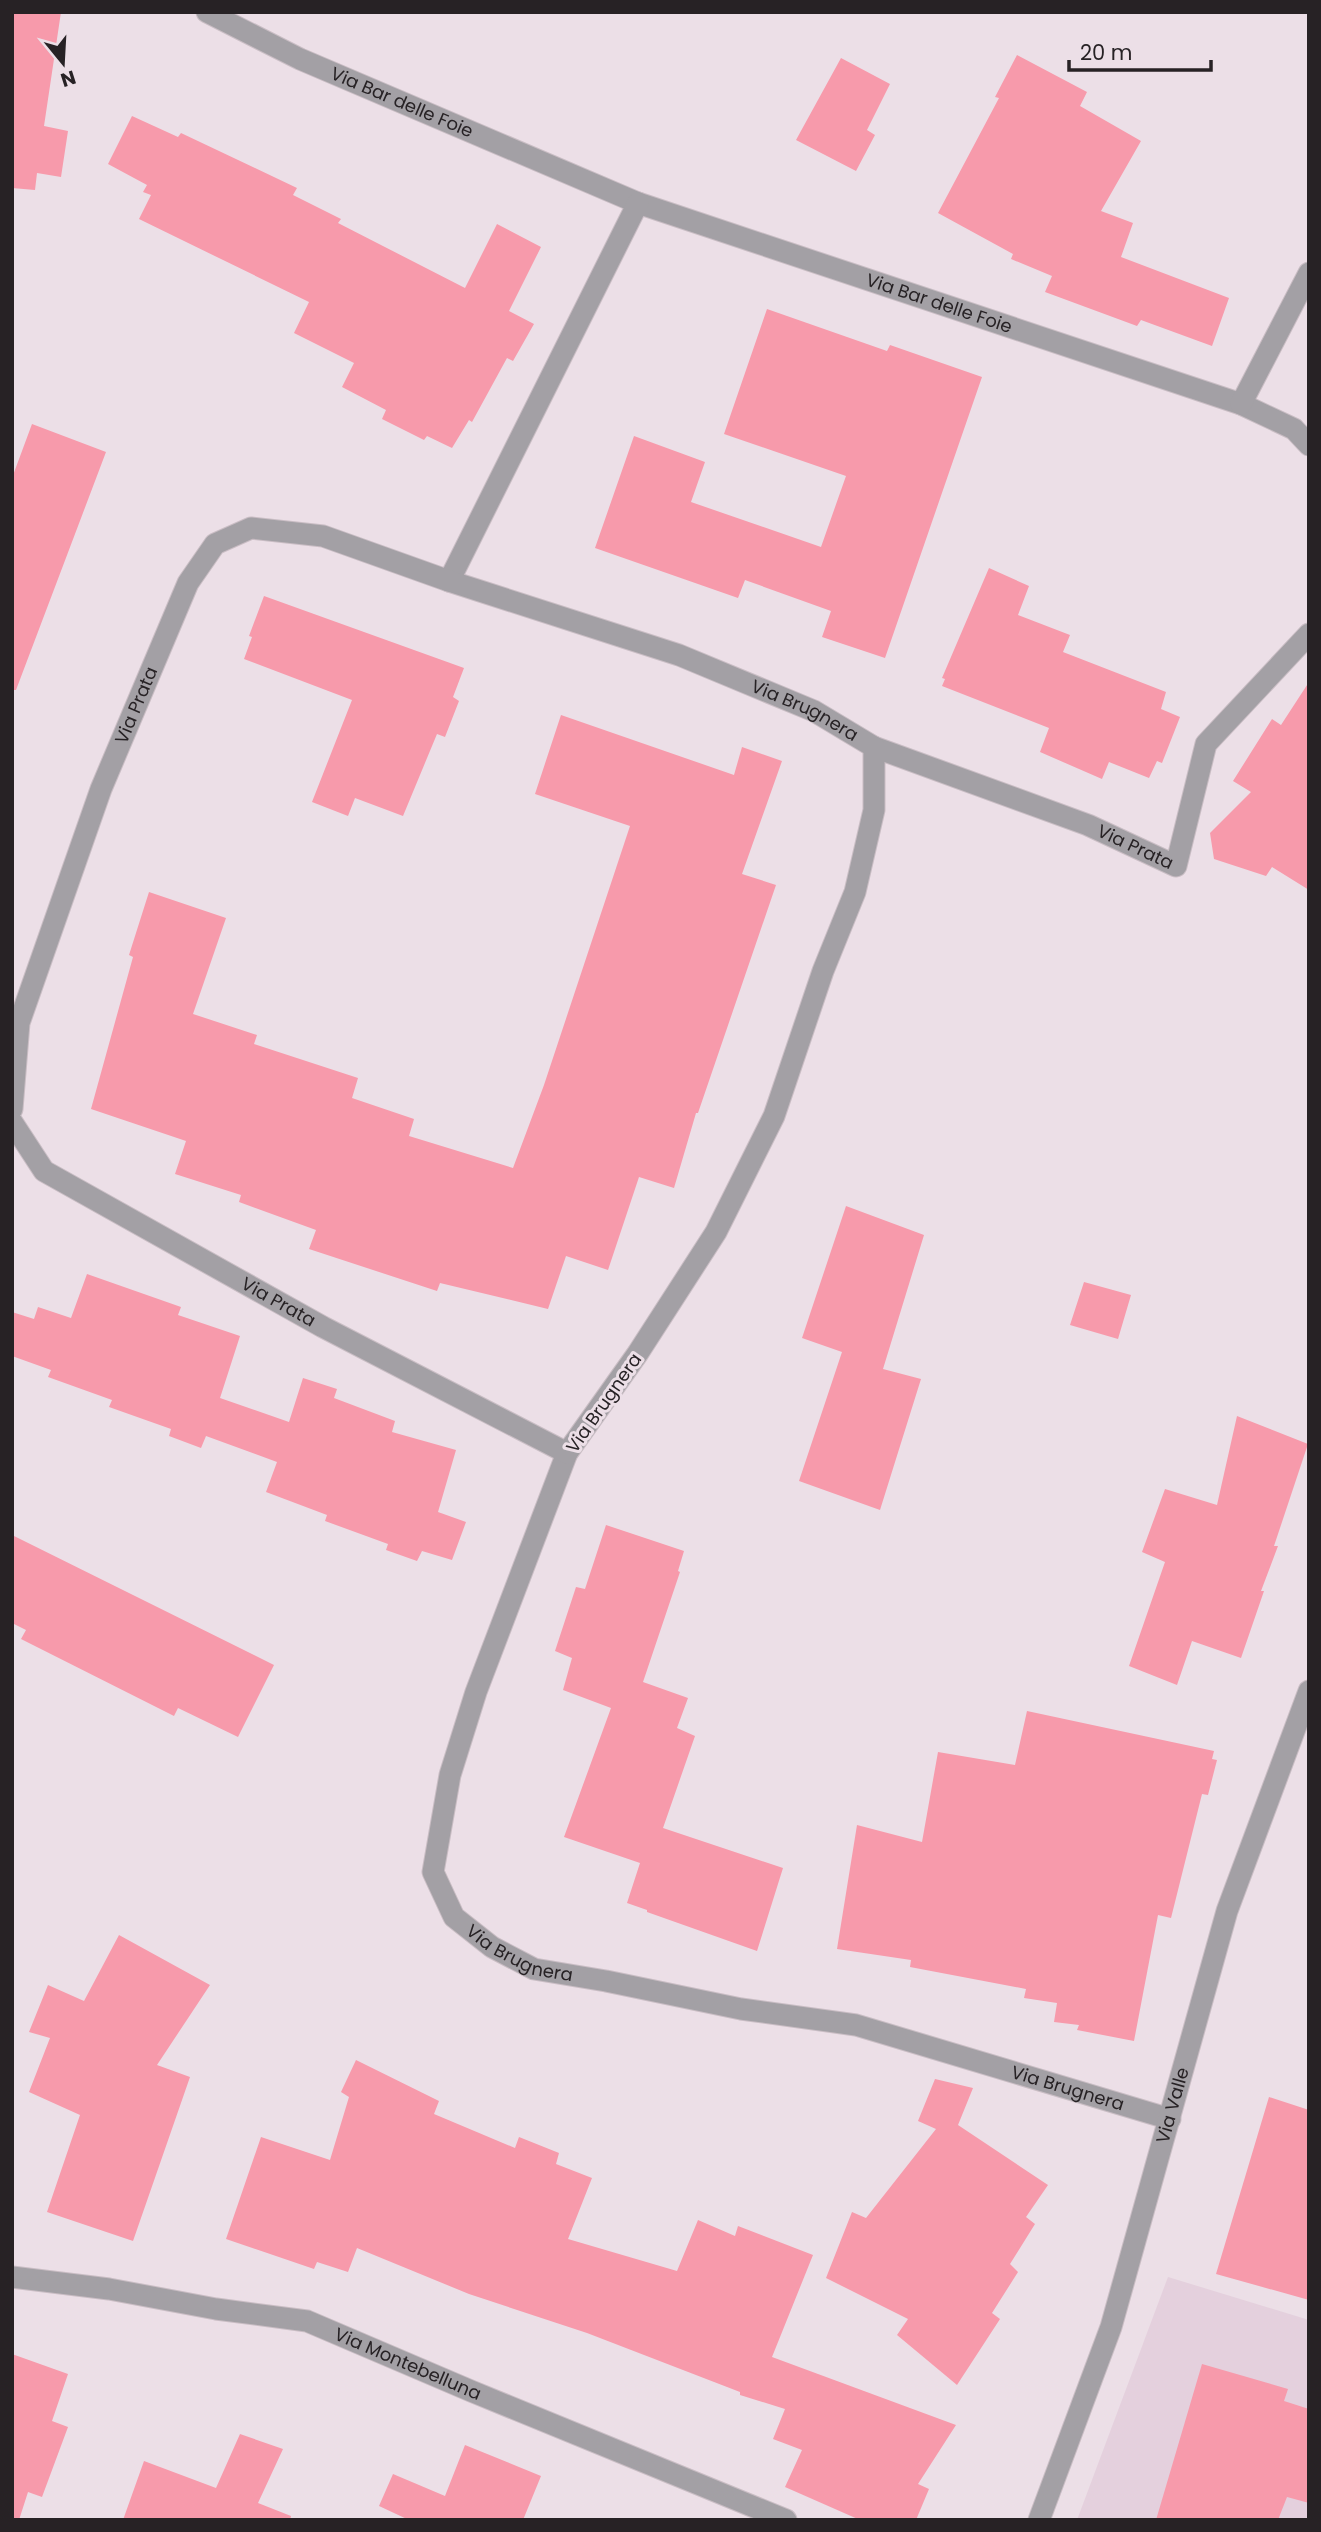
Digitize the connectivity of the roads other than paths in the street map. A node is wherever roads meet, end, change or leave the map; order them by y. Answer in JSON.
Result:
{"nodes":[{"id":1,"x":207,"y":12,"type":"edge"},
{"id":2,"x":638,"y":202,"type":"junction"},
{"id":3,"x":1309,"y":273,"type":"edge"},
{"id":4,"x":1241,"y":404,"type":"junction"},
{"id":5,"x":1309,"y":445,"type":"edge"},
{"id":6,"x":449,"y":581,"type":"junction"},
{"id":7,"x":1309,"y":634,"type":"edge"},
{"id":8,"x":874,"y":747,"type":"junction"},
{"id":9,"x":12,"y":1110,"type":"edge"},
{"id":10,"x":12,"y":1122,"type":"edge"},
{"id":11,"x":567,"y":1453,"type":"junction"},
{"id":12,"x":1309,"y":1691,"type":"edge"},
{"id":13,"x":1170,"y":2119,"type":"junction"},
{"id":14,"x":12,"y":2277,"type":"edge"},
{"id":15,"x":786,"y":2520,"type":"edge"},
{"id":16,"x":1040,"y":2520,"type":"edge"}],
"edges":[{"from":1,"to":2,"type":"street","name":"Via Bar delle Foie"},
{"from":2,"to":4,"type":"street","name":"Via Bar delle Foie"},
{"from":2,"to":6,"type":"street"},
{"from":3,"to":4,"type":"street"},
{"from":4,"to":5,"type":"street","name":"Via Bar delle Foie"},
{"from":6,"to":8,"type":"street","name":"Via Brugnera"},
{"from":6,"to":9,"type":"street","name":"Via Prata"},
{"from":7,"to":8,"type":"street","name":"Via Prata"},
{"from":8,"to":11,"type":"street","name":"Via Brugnera"},
{"from":10,"to":11,"type":"street","name":"Via Prata"},
{"from":11,"to":13,"type":"street","name":"Via Brugnera"},
{"from":12,"to":13,"type":"street","name":"Via Valle"},
{"from":13,"to":16,"type":"street","name":"Via Valle"},
{"from":14,"to":15,"type":"street","name":"Via Montebelluna"}]}
